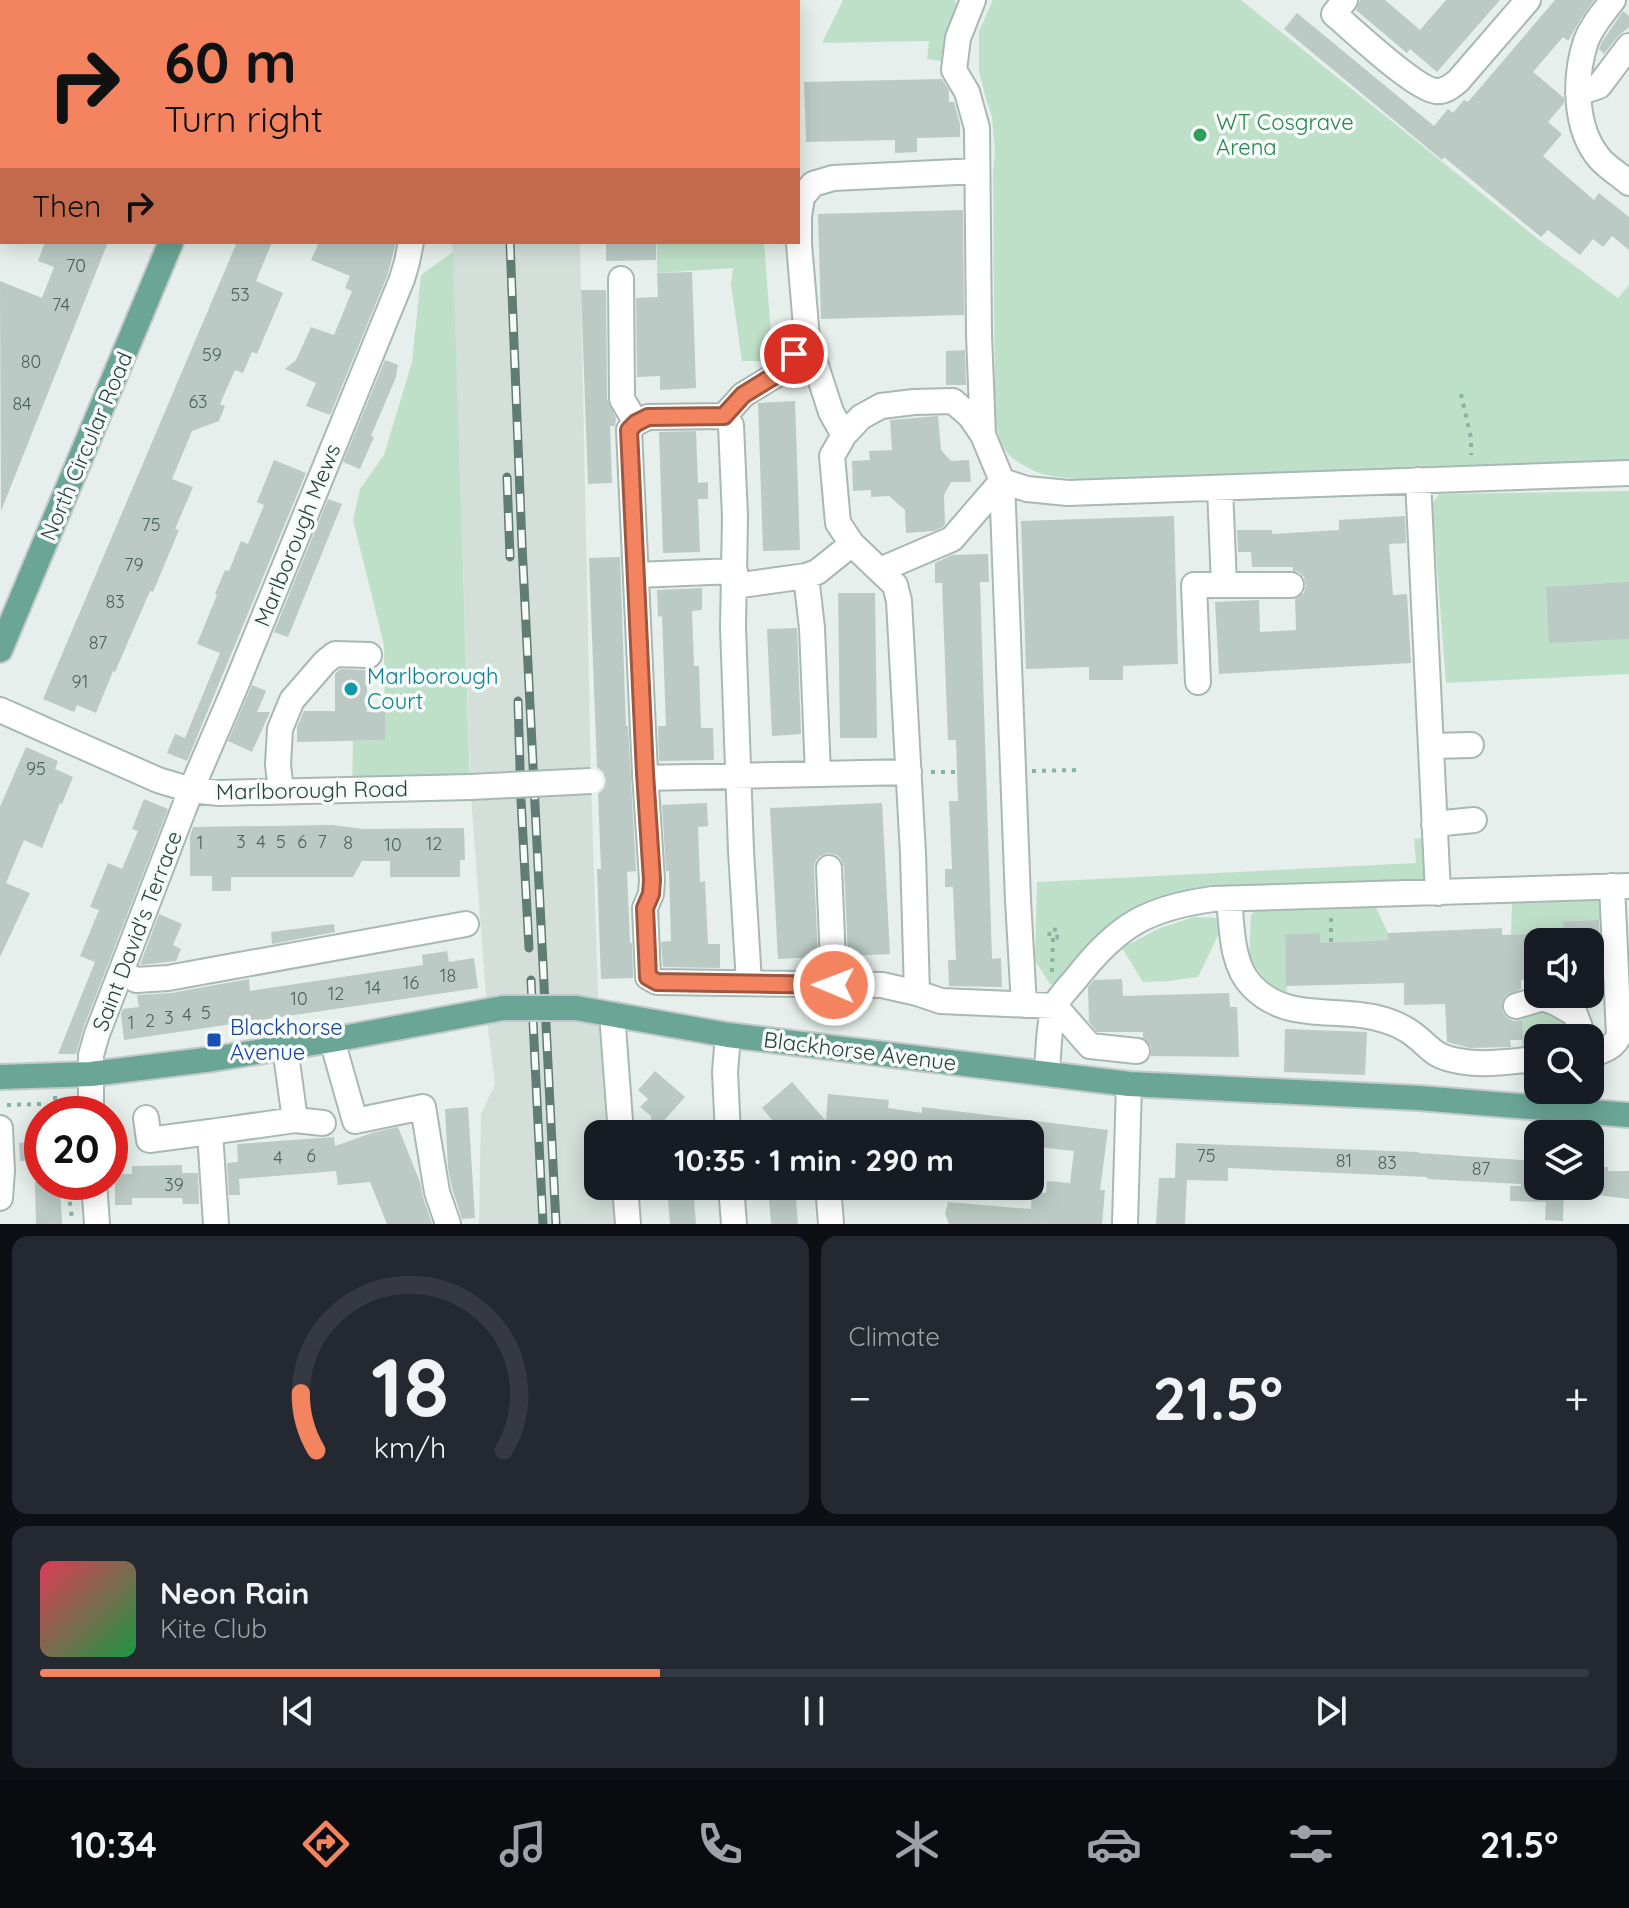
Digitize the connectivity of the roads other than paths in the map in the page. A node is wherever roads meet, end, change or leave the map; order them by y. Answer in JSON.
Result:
{"nodes":[{"id":1,"x":973,"y":0,"type":"edge"},
{"id":2,"x":1528,"y":0,"type":"edge"},
{"id":3,"x":1613,"y":0,"type":"edge"},
{"id":4,"x":1332,"y":5,"type":"edge"},
{"id":5,"x":1629,"y":46,"type":"edge"},
{"id":6,"x":1578,"y":93,"type":"junction"},
{"id":7,"x":977,"y":171,"type":"junction"},
{"id":8,"x":1629,"y":183,"type":"edge"},
{"id":9,"x":800,"y":210,"type":"edge"},
{"id":10,"x":170,"y":244,"type":"edge"},
{"id":11,"x":411,"y":244,"type":"edge"},
{"id":12,"x":799,"y":244,"type":"edge"},
{"id":13,"x":621,"y":279,"type":"dead end"},
{"id":14,"x":807,"y":338,"type":"junction"},
{"id":15,"x":724,"y":416,"type":"junction"},
{"id":16,"x":636,"y":423,"type":"junction"},
{"id":17,"x":844,"y":435,"type":"junction"},
{"id":18,"x":983,"y":435,"type":"junction"},
{"id":19,"x":1629,"y":473,"type":"edge"},
{"id":20,"x":1418,"y":480,"type":"junction"},
{"id":21,"x":1002,"y":481,"type":"junction"},
{"id":22,"x":1220,"y":488,"type":"junction"},
{"id":23,"x":852,"y":544,"type":"junction"},
{"id":24,"x":880,"y":570,"type":"junction"},
{"id":25,"x":636,"y":575,"type":"junction"},
{"id":26,"x":806,"y":576,"type":"junction"},
{"id":27,"x":735,"y":579,"type":"junction"},
{"id":28,"x":1224,"y":585,"type":"junction"},
{"id":29,"x":1291,"y":585,"type":"dead end"},
{"id":30,"x":0,"y":650,"type":"edge"},
{"id":31,"x":369,"y":655,"type":"dead end"},
{"id":32,"x":1198,"y":682,"type":"dead end"},
{"id":33,"x":0,"y":710,"type":"edge"},
{"id":34,"x":1471,"y":745,"type":"dead end"},
{"id":35,"x":1431,"y":746,"type":"junction"},
{"id":36,"x":909,"y":772,"type":"junction"},
{"id":37,"x":818,"y":774,"type":"junction"},
{"id":38,"x":738,"y":776,"type":"junction"},
{"id":39,"x":645,"y":778,"type":"junction"},
{"id":40,"x":591,"y":781,"type":"dead end"},
{"id":41,"x":191,"y":790,"type":"junction"},
{"id":42,"x":281,"y":791,"type":"junction"},
{"id":43,"x":1474,"y":820,"type":"dead end"},
{"id":44,"x":1434,"y":824,"type":"junction"},
{"id":45,"x":829,"y":868,"type":"dead end"},
{"id":46,"x":1620,"y":886,"type":"edge"},
{"id":47,"x":1438,"y":893,"type":"junction"},
{"id":48,"x":1229,"y":899,"type":"junction"},
{"id":49,"x":466,"y":924,"type":"dead end"},
{"id":50,"x":121,"y":972,"type":"junction"},
{"id":51,"x":749,"y":983,"type":"junction"},
{"id":52,"x":834,"y":985,"type":"junction"},
{"id":53,"x":917,"y":993,"type":"junction"},
{"id":54,"x":1024,"y":1005,"type":"junction"},
{"id":55,"x":1055,"y":1006,"type":"junction"},
{"id":56,"x":1516,"y":1006,"type":"dead end"},
{"id":57,"x":615,"y":1015,"type":"junction"},
{"id":58,"x":1579,"y":1024,"type":"edge"},
{"id":59,"x":728,"y":1035,"type":"junction"},
{"id":60,"x":332,"y":1040,"type":"junction"},
{"id":61,"x":285,"y":1047,"type":"junction"},
{"id":62,"x":1604,"y":1050,"type":"edge"},
{"id":63,"x":1137,"y":1051,"type":"dead end"},
{"id":64,"x":1524,"y":1060,"type":"edge"},
{"id":65,"x":91,"y":1074,"type":"junction"},
{"id":66,"x":1047,"y":1074,"type":"junction"},
{"id":67,"x":0,"y":1077,"type":"edge"},
{"id":68,"x":1129,"y":1084,"type":"junction"},
{"id":69,"x":91,"y":1096,"type":"edge"},
{"id":70,"x":1629,"y":1115,"type":"edge"},
{"id":71,"x":146,"y":1118,"type":"dead end"},
{"id":72,"x":295,"y":1120,"type":"junction"},
{"id":73,"x":620,"y":1120,"type":"edge"},
{"id":74,"x":727,"y":1120,"type":"edge"},
{"id":75,"x":323,"y":1123,"type":"dead end"},
{"id":76,"x":0,"y":1128,"type":"edge"},
{"id":77,"x":210,"y":1132,"type":"junction"},
{"id":78,"x":1,"y":1158,"type":"edge"},
{"id":79,"x":0,"y":1198,"type":"edge"},
{"id":80,"x":95,"y":1200,"type":"edge"},
{"id":81,"x":626,"y":1200,"type":"edge"},
{"id":82,"x":732,"y":1200,"type":"edge"},
{"id":83,"x":829,"y":1200,"type":"edge"},
{"id":84,"x":97,"y":1224,"type":"edge"},
{"id":85,"x":216,"y":1224,"type":"edge"},
{"id":86,"x":448,"y":1224,"type":"edge"},
{"id":87,"x":628,"y":1224,"type":"edge"},
{"id":88,"x":734,"y":1224,"type":"edge"},
{"id":89,"x":831,"y":1224,"type":"edge"},
{"id":90,"x":1125,"y":1224,"type":"edge"}],
"edges":[{"from":1,"to":7,"type":"street"},
{"from":2,"to":4,"type":"street"},
{"from":3,"to":6,"type":"street"},
{"from":5,"to":6,"type":"street"},
{"from":6,"to":8,"type":"street"},
{"from":7,"to":9,"type":"street"},
{"from":7,"to":18,"type":"street"},
{"from":10,"to":30,"type":"main road","name":"North Circular Road"},
{"from":11,"to":41,"type":"street","name":"Marlborough Mews"},
{"from":12,"to":14,"type":"street"},
{"from":13,"to":16,"type":"street"},
{"from":14,"to":15,"type":"street"},
{"from":14,"to":17,"type":"street"},
{"from":15,"to":16,"type":"street"},
{"from":15,"to":27,"type":"street"},
{"from":16,"to":25,"type":"street"},
{"from":17,"to":18,"type":"street"},
{"from":17,"to":23,"type":"street"},
{"from":18,"to":21,"type":"street"},
{"from":19,"to":20,"type":"street"},
{"from":20,"to":22,"type":"street"},
{"from":20,"to":35,"type":"street"},
{"from":21,"to":22,"type":"street"},
{"from":21,"to":24,"type":"street"},
{"from":21,"to":54,"type":"street"},
{"from":22,"to":28,"type":"street"},
{"from":23,"to":24,"type":"street"},
{"from":23,"to":26,"type":"street"},
{"from":24,"to":36,"type":"street"},
{"from":25,"to":27,"type":"street"},
{"from":25,"to":39,"type":"street"},
{"from":26,"to":27,"type":"street"},
{"from":26,"to":37,"type":"street"},
{"from":27,"to":38,"type":"street"},
{"from":28,"to":29,"type":"street"},
{"from":28,"to":32,"type":"street"},
{"from":31,"to":42,"type":"street"},
{"from":33,"to":41,"type":"street","name":"Marlborough Road"},
{"from":34,"to":35,"type":"street"},
{"from":35,"to":44,"type":"street"},
{"from":36,"to":37,"type":"street"},
{"from":36,"to":53,"type":"street"},
{"from":37,"to":38,"type":"street"},
{"from":38,"to":39,"type":"street"},
{"from":38,"to":51,"type":"street"},
{"from":39,"to":51,"type":"street"},
{"from":40,"to":42,"type":"street","name":"Marlborough Road","bridge":true},
{"from":41,"to":42,"type":"street","name":"Marlborough Road"},
{"from":41,"to":50,"type":"street","name":"Saint David's Terrace"},
{"from":43,"to":44,"type":"street"},
{"from":44,"to":47,"type":"street"},
{"from":45,"to":52,"type":"street"},
{"from":46,"to":47,"type":"street"},
{"from":46,"to":62,"type":"street"},
{"from":47,"to":48,"type":"street"},
{"from":48,"to":55,"type":"street"},
{"from":48,"to":64,"type":"street"},
{"from":49,"to":50,"type":"street"},
{"from":50,"to":65,"type":"street","name":"Saint David's Terrace"},
{"from":51,"to":52,"type":"street"},
{"from":52,"to":53,"type":"street"},
{"from":53,"to":54,"type":"street"},
{"from":54,"to":55,"type":"street"},
{"from":55,"to":63,"type":"street"},
{"from":55,"to":66,"type":"street"},
{"from":56,"to":58,"type":"street"},
{"from":57,"to":59,"type":"main road","name":"Blackhorse Avenue"},
{"from":57,"to":60,"type":"main road","name":"Blackhorse Avenue","bridge":true},
{"from":57,"to":73,"type":"street"},
{"from":59,"to":66,"type":"main road","name":"Blackhorse Avenue"},
{"from":59,"to":74,"type":"street"},
{"from":60,"to":61,"type":"main road","name":"Blackhorse Avenue"},
{"from":60,"to":86,"type":"street"},
{"from":61,"to":65,"type":"main road","name":"Blackhorse Avenue"},
{"from":61,"to":72,"type":"street"},
{"from":65,"to":67,"type":"main road","name":"Blackhorse Avenue"},
{"from":65,"to":69,"type":"street","name":"Saint David's Terrace"},
{"from":66,"to":68,"type":"main road","name":"Blackhorse Avenue"},
{"from":68,"to":70,"type":"main road","name":"Blackhorse Avenue"},
{"from":68,"to":90,"type":"street"},
{"from":71,"to":77,"type":"street"},
{"from":72,"to":75,"type":"street"},
{"from":72,"to":77,"type":"street"},
{"from":76,"to":78,"type":"street"},
{"from":77,"to":85,"type":"street"},
{"from":78,"to":79,"type":"street"},
{"from":80,"to":84,"type":"street"},
{"from":81,"to":87,"type":"street"},
{"from":82,"to":88,"type":"street"},
{"from":83,"to":89,"type":"street"}]}
